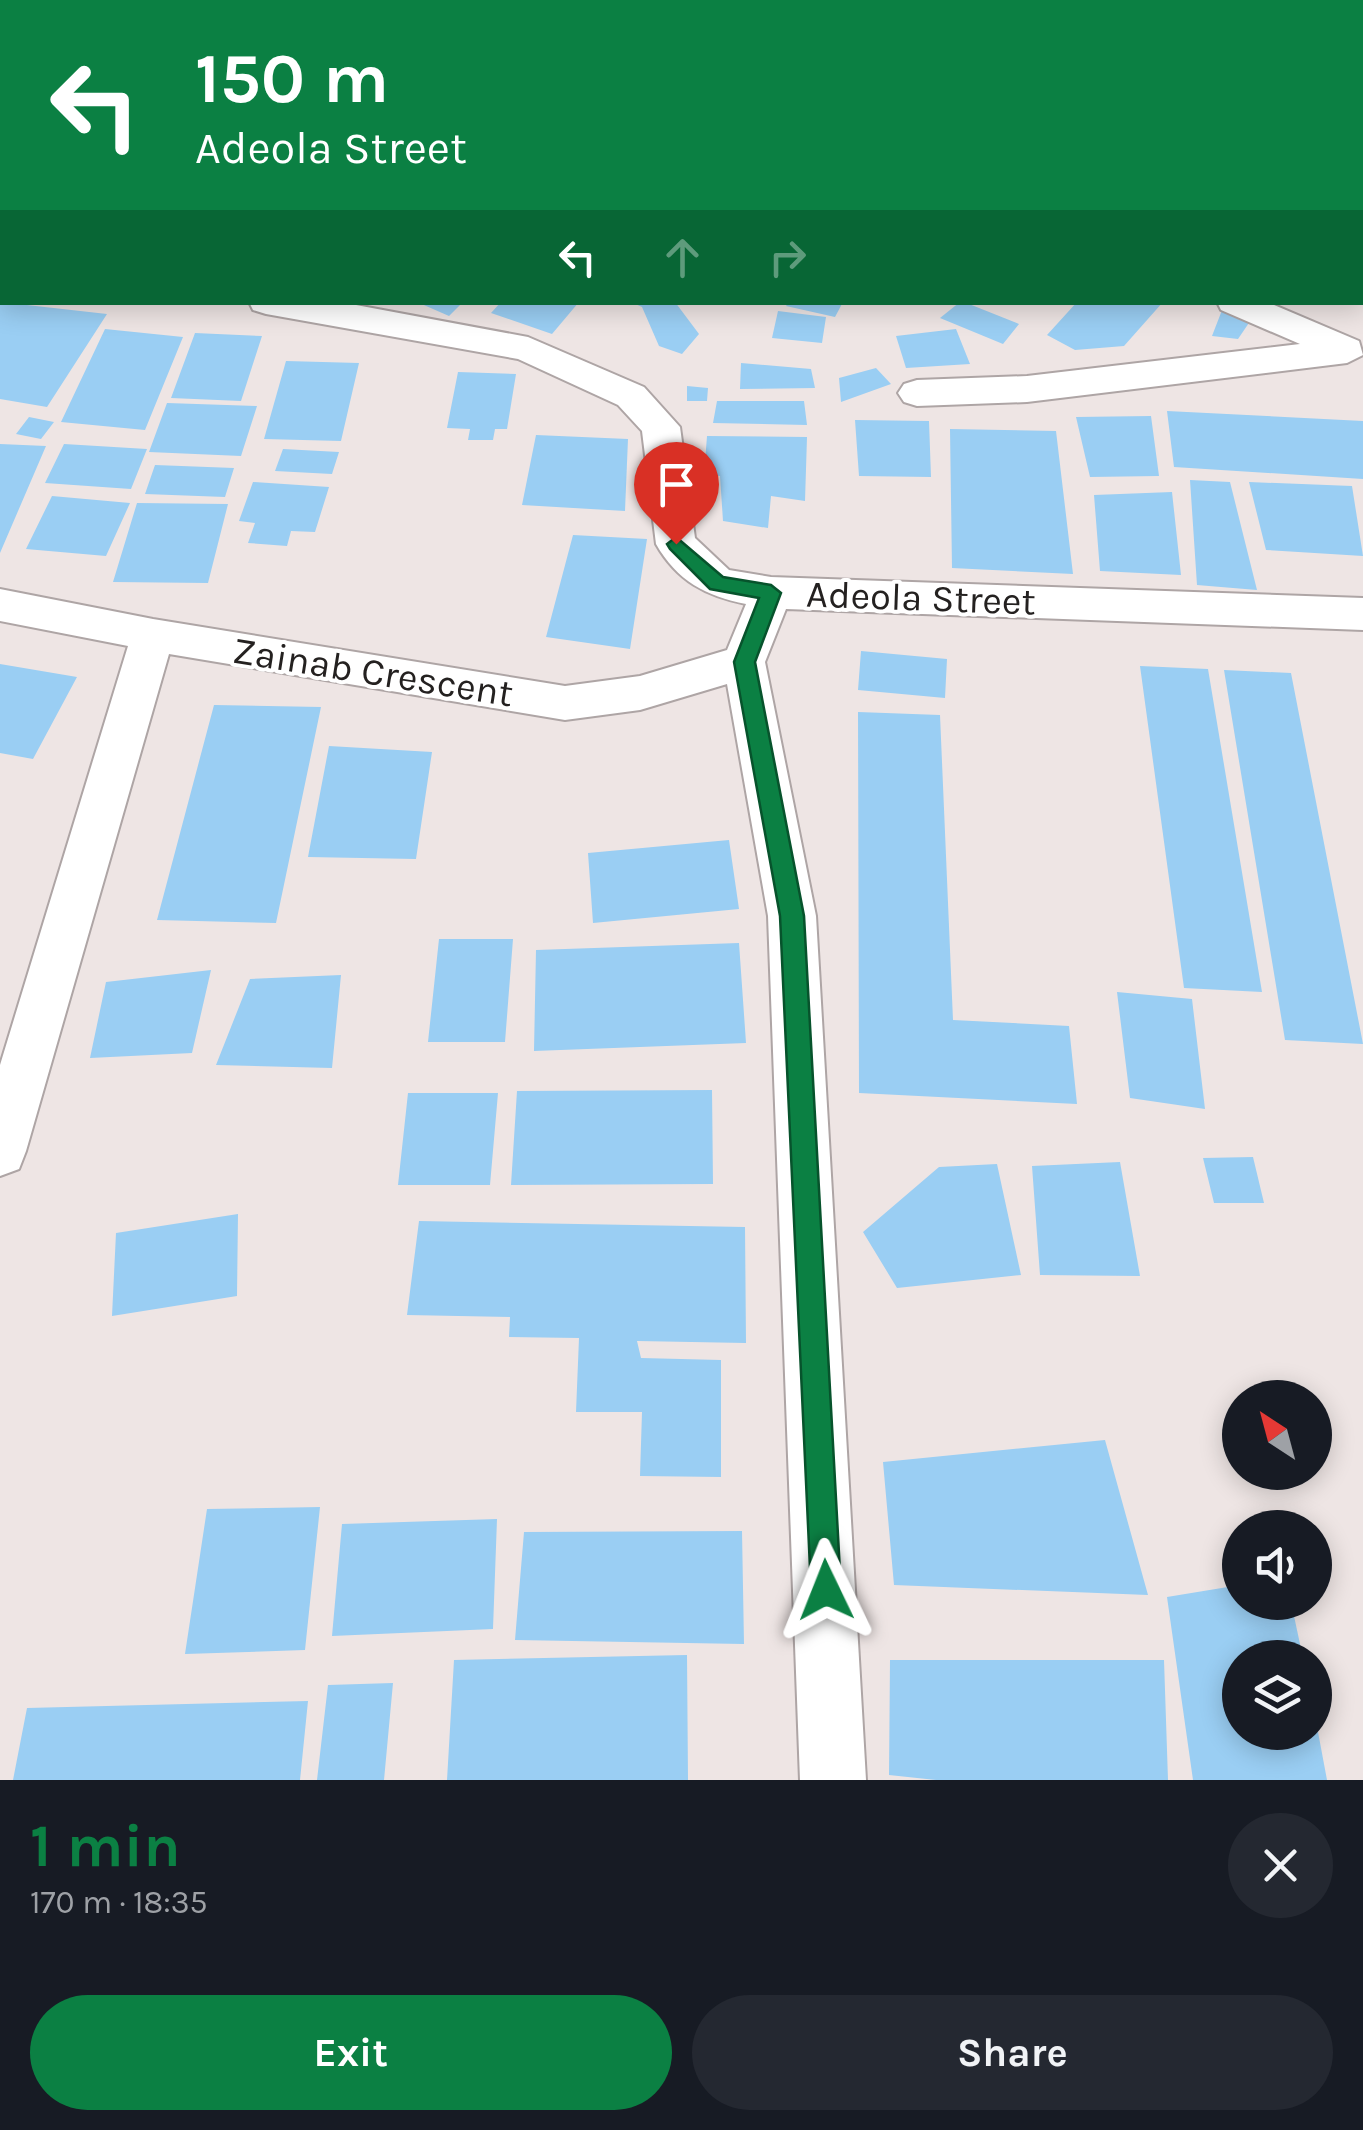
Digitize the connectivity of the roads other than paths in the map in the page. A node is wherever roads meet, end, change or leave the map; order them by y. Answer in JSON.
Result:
{"nodes":[{"id":1,"x":284,"y":305,"type":"edge"},
{"id":2,"x":1241,"y":305,"type":"edge"},
{"id":3,"x":1355,"y":354,"type":"edge"},
{"id":4,"x":918,"y":393,"type":"dead end"},
{"id":5,"x":771,"y":593,"type":"junction"},
{"id":6,"x":0,"y":605,"type":"edge"},
{"id":7,"x":1363,"y":614,"type":"edge"},
{"id":8,"x":154,"y":636,"type":"junction"},
{"id":9,"x":744,"y":662,"type":"junction"},
{"id":10,"x":7,"y":1097,"type":"edge"},
{"id":11,"x":0,"y":1151,"type":"edge"},
{"id":12,"x":833,"y":1780,"type":"edge"}],
"edges":[{"from":1,"to":5,"type":"street","name":"Adeola Street"},
{"from":2,"to":3,"type":"street"},
{"from":3,"to":4,"type":"street"},
{"from":5,"to":7,"type":"street","name":"Adeola Street"},
{"from":5,"to":9,"type":"street"},
{"from":6,"to":8,"type":"street","name":"Zainab Crescent"},
{"from":8,"to":9,"type":"street","name":"Zainab Crescent"},
{"from":8,"to":10,"type":"street"},
{"from":9,"to":12,"type":"street"},
{"from":10,"to":11,"type":"street"}]}
